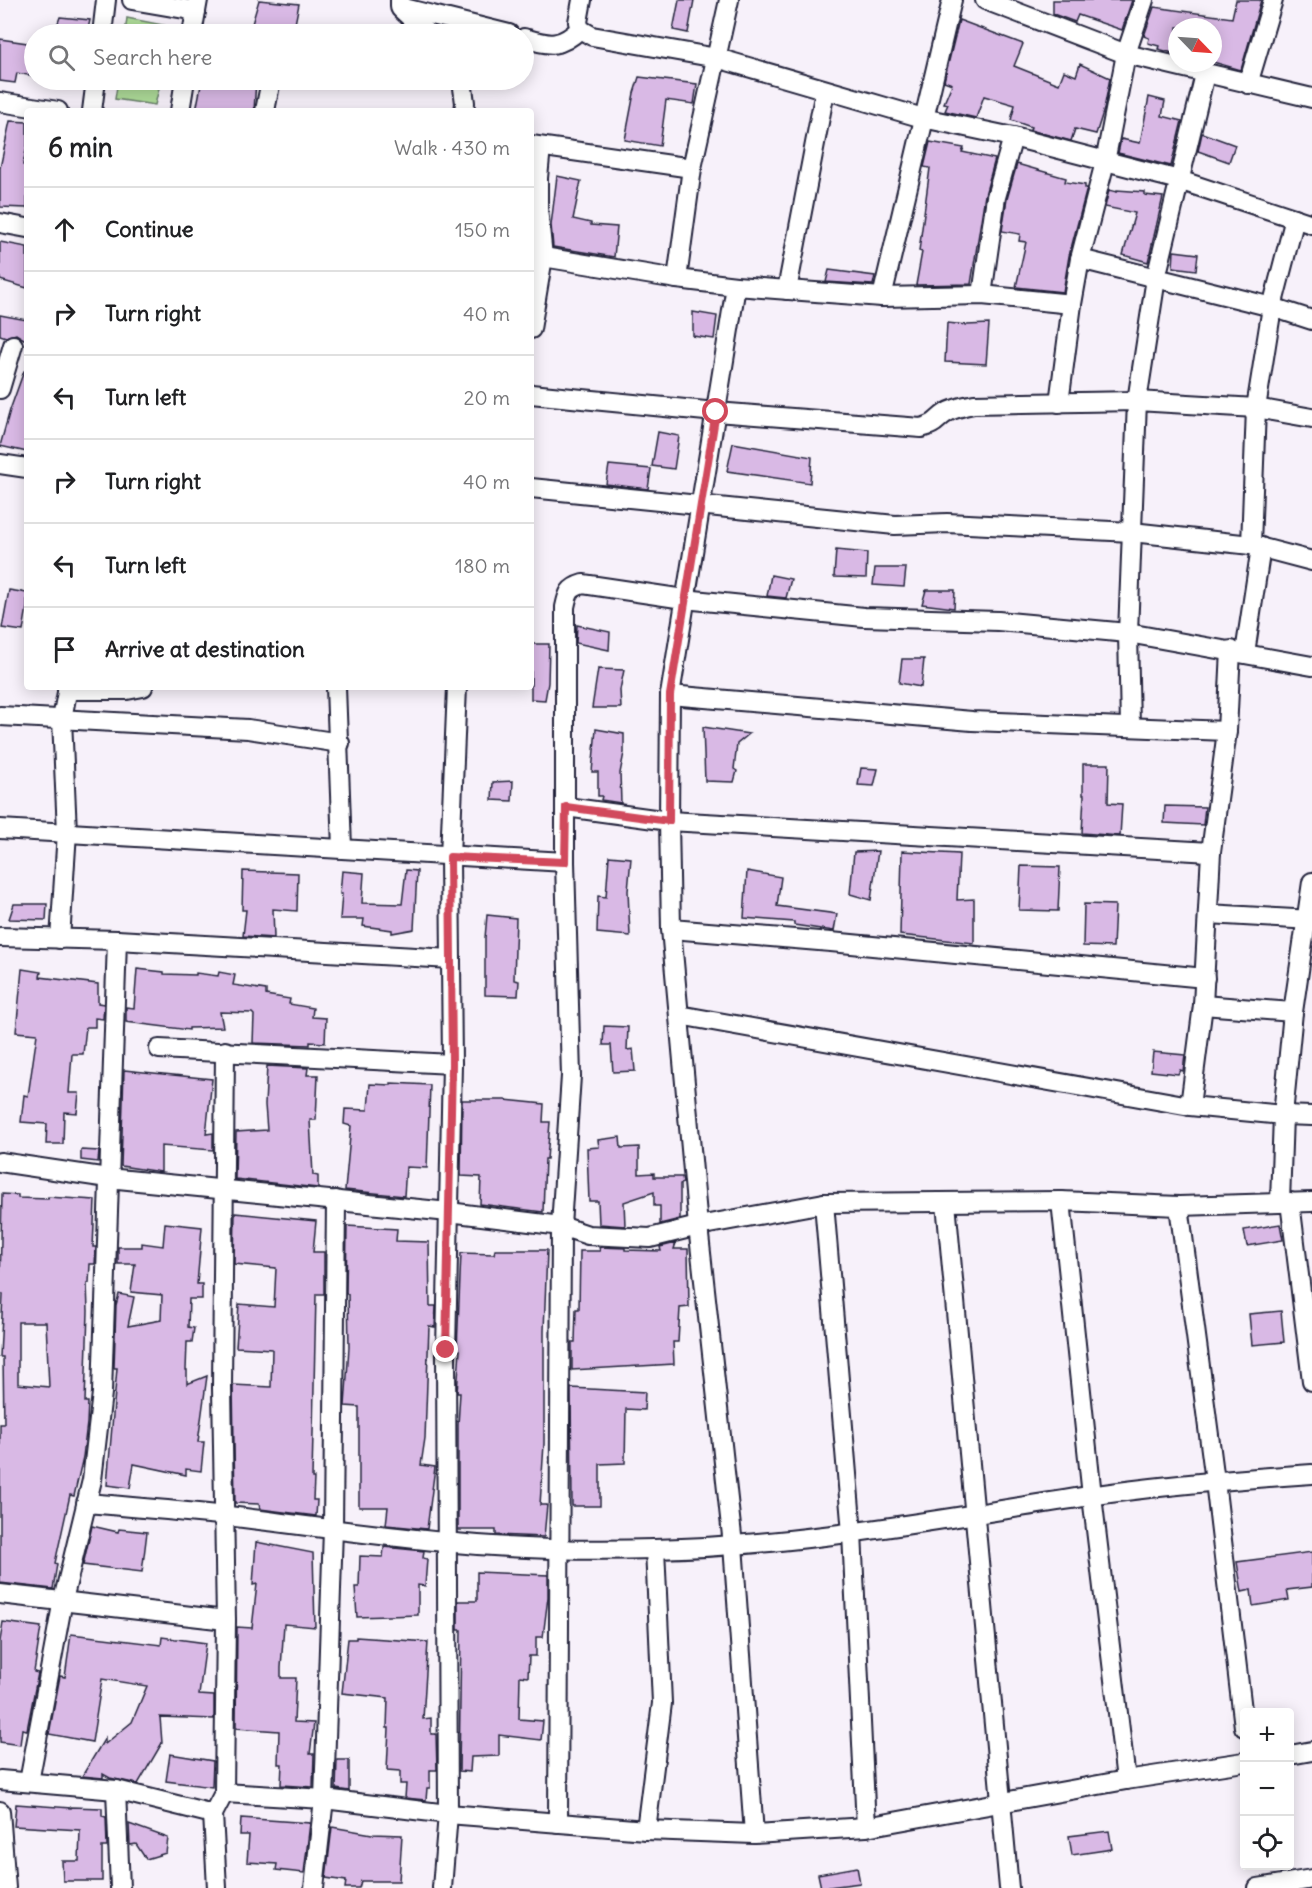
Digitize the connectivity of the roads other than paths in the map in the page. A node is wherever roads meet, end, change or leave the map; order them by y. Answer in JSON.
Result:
{"nodes":[{"id":1,"x":106,"y":0,"type":"edge"},
{"id":2,"x":132,"y":0,"type":"edge"},
{"id":3,"x":582,"y":0,"type":"edge"},
{"id":4,"x":729,"y":0,"type":"edge"},
{"id":5,"x":952,"y":0,"type":"edge"},
{"id":6,"x":986,"y":0,"type":"edge"},
{"id":7,"x":1144,"y":0,"type":"edge"},
{"id":8,"x":1273,"y":0,"type":"edge"},
{"id":9,"x":400,"y":4,"type":"edge"},
{"id":10,"x":197,"y":5,"type":"edge"},
{"id":11,"x":103,"y":24,"type":"edge"},
{"id":12,"x":194,"y":24,"type":"edge"},
{"id":13,"x":419,"y":24,"type":"edge"},
{"id":14,"x":473,"y":24,"type":"edge"},
{"id":15,"x":580,"y":29,"type":"junction"},
{"id":16,"x":534,"y":40,"type":"edge"},
{"id":17,"x":1126,"y":54,"type":"junction"},
{"id":18,"x":717,"y":58,"type":"junction"},
{"id":19,"x":1205,"y":74,"type":"junction"},
{"id":20,"x":1248,"y":84,"type":"junction"},
{"id":21,"x":95,"y":90,"type":"edge"},
{"id":22,"x":183,"y":90,"type":"edge"},
{"id":23,"x":270,"y":90,"type":"edge"},
{"id":24,"x":463,"y":90,"type":"edge"},
{"id":25,"x":825,"y":91,"type":"junction"},
{"id":26,"x":1312,"y":98,"type":"edge"},
{"id":27,"x":0,"y":102,"type":"edge"},
{"id":28,"x":39,"y":108,"type":"edge"},
{"id":29,"x":92,"y":108,"type":"edge"},
{"id":30,"x":180,"y":108,"type":"edge"},
{"id":31,"x":266,"y":108,"type":"edge"},
{"id":32,"x":464,"y":108,"type":"edge"},
{"id":33,"x":924,"y":118,"type":"junction"},
{"id":34,"x":1013,"y":138,"type":"junction"},
{"id":35,"x":536,"y":146,"type":"edge"},
{"id":36,"x":1105,"y":162,"type":"junction"},
{"id":37,"x":692,"y":168,"type":"junction"},
{"id":38,"x":1179,"y":180,"type":"junction"},
{"id":39,"x":1304,"y":221,"type":"edge"},
{"id":40,"x":0,"y":223,"type":"edge"},
{"id":41,"x":24,"y":227,"type":"edge"},
{"id":42,"x":537,"y":256,"type":"edge"},
{"id":43,"x":1080,"y":259,"type":"junction"},
{"id":44,"x":1156,"y":278,"type":"junction"},
{"id":45,"x":677,"y":279,"type":"junction"},
{"id":46,"x":736,"y":286,"type":"junction"},
{"id":47,"x":787,"y":290,"type":"junction"},
{"id":48,"x":534,"y":292,"type":"edge"},
{"id":49,"x":982,"y":296,"type":"junction"},
{"id":50,"x":882,"y":297,"type":"junction"},
{"id":51,"x":1072,"y":304,"type":"junction"},
{"id":52,"x":1272,"y":307,"type":"junction"},
{"id":53,"x":1312,"y":320,"type":"edge"},
{"id":54,"x":13,"y":345,"type":"edge"},
{"id":55,"x":0,"y":389,"type":"edge"},
{"id":56,"x":534,"y":394,"type":"edge"},
{"id":57,"x":1137,"y":401,"type":"junction"},
{"id":58,"x":1059,"y":403,"type":"junction"},
{"id":59,"x":1256,"y":408,"type":"junction"},
{"id":60,"x":716,"y":412,"type":"junction"},
{"id":61,"x":1312,"y":418,"type":"edge"},
{"id":62,"x":0,"y":464,"type":"edge"},
{"id":63,"x":24,"y":468,"type":"edge"},
{"id":64,"x":534,"y":488,"type":"edge"},
{"id":65,"x":702,"y":504,"type":"junction"},
{"id":66,"x":1132,"y":532,"type":"junction"},
{"id":67,"x":1256,"y":546,"type":"junction"},
{"id":68,"x":1312,"y":561,"type":"edge"},
{"id":69,"x":684,"y":599,"type":"junction"},
{"id":70,"x":1128,"y":633,"type":"junction"},
{"id":71,"x":1238,"y":652,"type":"junction"},
{"id":72,"x":1312,"y":666,"type":"edge"},
{"id":73,"x":67,"y":690,"type":"edge"},
{"id":74,"x":336,"y":690,"type":"edge"},
{"id":75,"x":457,"y":690,"type":"edge"},
{"id":76,"x":670,"y":695,"type":"junction"},
{"id":77,"x":0,"y":716,"type":"edge"},
{"id":78,"x":62,"y":719,"type":"junction"},
{"id":79,"x":1131,"y":726,"type":"junction"},
{"id":80,"x":1227,"y":731,"type":"junction"},
{"id":81,"x":340,"y":743,"type":"junction"},
{"id":82,"x":566,"y":807,"type":"junction"},
{"id":83,"x":669,"y":821,"type":"junction"},
{"id":84,"x":0,"y":829,"type":"edge"},
{"id":85,"x":67,"y":832,"type":"junction"},
{"id":86,"x":342,"y":848,"type":"junction"},
{"id":87,"x":1211,"y":852,"type":"junction"},
{"id":88,"x":450,"y":857,"type":"junction"},
{"id":89,"x":565,"y":862,"type":"junction"},
{"id":90,"x":1312,"y":882,"type":"edge"},
{"id":91,"x":1208,"y":914,"type":"junction"},
{"id":92,"x":1309,"y":920,"type":"edge"},
{"id":93,"x":671,"y":929,"type":"junction"},
{"id":94,"x":0,"y":937,"type":"edge"},
{"id":95,"x":60,"y":939,"type":"junction"},
{"id":96,"x":117,"y":940,"type":"junction"},
{"id":97,"x":451,"y":959,"type":"junction"},
{"id":98,"x":1205,"y":978,"type":"junction"},
{"id":99,"x":1203,"y":1005,"type":"junction"},
{"id":100,"x":1293,"y":1012,"type":"junction"},
{"id":101,"x":679,"y":1015,"type":"junction"},
{"id":102,"x":159,"y":1049,"type":"dead end"},
{"id":103,"x":225,"y":1051,"type":"junction"},
{"id":104,"x":452,"y":1064,"type":"junction"},
{"id":105,"x":1190,"y":1106,"type":"junction"},
{"id":106,"x":1283,"y":1115,"type":"junction"},
{"id":107,"x":1312,"y":1116,"type":"edge"},
{"id":108,"x":0,"y":1162,"type":"edge"},
{"id":109,"x":108,"y":1178,"type":"junction"},
{"id":110,"x":224,"y":1188,"type":"junction"},
{"id":111,"x":336,"y":1200,"type":"junction"},
{"id":112,"x":1061,"y":1201,"type":"junction"},
{"id":113,"x":1285,"y":1202,"type":"junction"},
{"id":114,"x":1312,"y":1202,"type":"edge"},
{"id":115,"x":824,"y":1203,"type":"junction"},
{"id":116,"x":946,"y":1203,"type":"junction"},
{"id":117,"x":1179,"y":1206,"type":"junction"},
{"id":118,"x":449,"y":1212,"type":"junction"},
{"id":119,"x":561,"y":1226,"type":"junction"},
{"id":120,"x":698,"y":1226,"type":"junction"},
{"id":121,"x":1312,"y":1381,"type":"edge"},
{"id":122,"x":1312,"y":1474,"type":"edge"},
{"id":123,"x":1215,"y":1481,"type":"junction"},
{"id":124,"x":1092,"y":1496,"type":"junction"},
{"id":125,"x":86,"y":1503,"type":"junction"},
{"id":126,"x":976,"y":1515,"type":"junction"},
{"id":127,"x":224,"y":1516,"type":"junction"},
{"id":128,"x":333,"y":1529,"type":"junction"},
{"id":129,"x":852,"y":1533,"type":"junction"},
{"id":130,"x":447,"y":1543,"type":"junction"},
{"id":131,"x":733,"y":1545,"type":"junction"},
{"id":132,"x":561,"y":1549,"type":"junction"},
{"id":133,"x":655,"y":1549,"type":"junction"},
{"id":134,"x":0,"y":1594,"type":"edge"},
{"id":135,"x":63,"y":1600,"type":"junction"},
{"id":136,"x":226,"y":1620,"type":"junction"},
{"id":137,"x":1243,"y":1708,"type":"edge"},
{"id":138,"x":1312,"y":1751,"type":"edge"},
{"id":139,"x":1294,"y":1754,"type":"edge"},
{"id":140,"x":1240,"y":1763,"type":"edge"},
{"id":141,"x":0,"y":1780,"type":"edge"},
{"id":142,"x":1126,"y":1780,"type":"junction"},
{"id":143,"x":29,"y":1782,"type":"junction"},
{"id":144,"x":116,"y":1790,"type":"junction"},
{"id":145,"x":224,"y":1793,"type":"junction"},
{"id":146,"x":324,"y":1799,"type":"junction"},
{"id":147,"x":1002,"y":1802,"type":"junction"},
{"id":148,"x":0,"y":1811,"type":"edge"},
{"id":149,"x":213,"y":1814,"type":"junction"},
{"id":150,"x":448,"y":1814,"type":"junction"},
{"id":151,"x":558,"y":1822,"type":"junction"},
{"id":152,"x":866,"y":1827,"type":"junction"},
{"id":153,"x":646,"y":1830,"type":"junction"},
{"id":154,"x":753,"y":1834,"type":"junction"},
{"id":155,"x":2,"y":1858,"type":"edge"},
{"id":156,"x":1312,"y":1879,"type":"edge"},
{"id":157,"x":6,"y":1888,"type":"edge"},
{"id":158,"x":120,"y":1888,"type":"edge"},
{"id":159,"x":217,"y":1888,"type":"edge"},
{"id":160,"x":314,"y":1888,"type":"edge"},
{"id":161,"x":442,"y":1888,"type":"edge"},
{"id":162,"x":1009,"y":1888,"type":"edge"},
{"id":163,"x":1258,"y":1888,"type":"edge"}],
"edges":[{"from":1,"to":11,"type":"street"},
{"from":2,"to":10,"type":"street"},
{"from":3,"to":15,"type":"street"},
{"from":4,"to":18,"type":"street"},
{"from":5,"to":33,"type":"street"},
{"from":6,"to":17,"type":"street"},
{"from":7,"to":17,"type":"street"},
{"from":8,"to":20,"type":"street"},
{"from":9,"to":13,"type":"street"},
{"from":9,"to":14,"type":"street"},
{"from":10,"to":12,"type":"street"},
{"from":15,"to":16,"type":"street"},
{"from":15,"to":18,"type":"street"},
{"from":17,"to":19,"type":"street"},
{"from":17,"to":36,"type":"street"},
{"from":18,"to":25,"type":"street"},
{"from":18,"to":37,"type":"street"},
{"from":19,"to":20,"type":"street"},
{"from":19,"to":38,"type":"street"},
{"from":20,"to":26,"type":"street"},
{"from":21,"to":29,"type":"street"},
{"from":22,"to":30,"type":"street"},
{"from":23,"to":31,"type":"street"},
{"from":24,"to":32,"type":"street"},
{"from":25,"to":33,"type":"street"},
{"from":25,"to":47,"type":"street"},
{"from":27,"to":28,"type":"street"},
{"from":33,"to":34,"type":"street"},
{"from":33,"to":50,"type":"street"},
{"from":34,"to":36,"type":"street"},
{"from":34,"to":49,"type":"street"},
{"from":35,"to":37,"type":"street"},
{"from":35,"to":42,"type":"street"},
{"from":36,"to":38,"type":"street"},
{"from":36,"to":43,"type":"street"},
{"from":37,"to":45,"type":"street"},
{"from":38,"to":39,"type":"street"},
{"from":38,"to":44,"type":"street"},
{"from":39,"to":52,"type":"street"},
{"from":40,"to":41,"type":"street"},
{"from":42,"to":45,"type":"street"},
{"from":42,"to":48,"type":"street"},
{"from":43,"to":44,"type":"street"},
{"from":43,"to":51,"type":"street"},
{"from":44,"to":52,"type":"street"},
{"from":44,"to":57,"type":"street"},
{"from":45,"to":46,"type":"street"},
{"from":46,"to":47,"type":"street"},
{"from":46,"to":60,"type":"street"},
{"from":47,"to":50,"type":"street"},
{"from":49,"to":50,"type":"street"},
{"from":49,"to":51,"type":"street"},
{"from":51,"to":58,"type":"street"},
{"from":52,"to":53,"type":"street"},
{"from":52,"to":59,"type":"street"},
{"from":54,"to":55,"type":"street"},
{"from":56,"to":60,"type":"street"},
{"from":57,"to":58,"type":"street"},
{"from":57,"to":59,"type":"street"},
{"from":57,"to":66,"type":"street"},
{"from":58,"to":60,"type":"street"},
{"from":59,"to":61,"type":"street"},
{"from":59,"to":67,"type":"street"},
{"from":60,"to":65,"type":"street"},
{"from":62,"to":63,"type":"street"},
{"from":64,"to":65,"type":"street"},
{"from":65,"to":66,"type":"street"},
{"from":65,"to":69,"type":"street"},
{"from":66,"to":67,"type":"street"},
{"from":66,"to":70,"type":"street"},
{"from":67,"to":68,"type":"street"},
{"from":67,"to":71,"type":"street"},
{"from":69,"to":70,"type":"street"},
{"from":69,"to":76,"type":"street"},
{"from":69,"to":82,"type":"street"},
{"from":70,"to":71,"type":"street"},
{"from":70,"to":79,"type":"street"},
{"from":71,"to":72,"type":"street"},
{"from":71,"to":80,"type":"street"},
{"from":73,"to":78,"type":"street"},
{"from":74,"to":81,"type":"street"},
{"from":75,"to":88,"type":"street"},
{"from":76,"to":79,"type":"street"},
{"from":76,"to":83,"type":"street"},
{"from":77,"to":78,"type":"street"},
{"from":78,"to":81,"type":"street"},
{"from":78,"to":85,"type":"street"},
{"from":79,"to":80,"type":"street"},
{"from":80,"to":87,"type":"street"},
{"from":81,"to":86,"type":"street"},
{"from":82,"to":83,"type":"street"},
{"from":82,"to":89,"type":"street"},
{"from":83,"to":87,"type":"street"},
{"from":83,"to":93,"type":"street"},
{"from":84,"to":85,"type":"street"},
{"from":85,"to":86,"type":"street"},
{"from":85,"to":95,"type":"street"},
{"from":86,"to":88,"type":"street"},
{"from":87,"to":91,"type":"street"},
{"from":88,"to":89,"type":"street"},
{"from":88,"to":97,"type":"street"},
{"from":89,"to":119,"type":"street"},
{"from":90,"to":92,"type":"street"},
{"from":91,"to":92,"type":"street"},
{"from":91,"to":98,"type":"street"},
{"from":92,"to":100,"type":"street"},
{"from":93,"to":98,"type":"street"},
{"from":93,"to":101,"type":"street"},
{"from":94,"to":95,"type":"street"},
{"from":95,"to":96,"type":"street"},
{"from":96,"to":97,"type":"street"},
{"from":96,"to":109,"type":"street"},
{"from":97,"to":104,"type":"street"},
{"from":98,"to":99,"type":"street"},
{"from":99,"to":100,"type":"street"},
{"from":99,"to":105,"type":"street"},
{"from":100,"to":106,"type":"street"},
{"from":101,"to":105,"type":"street"},
{"from":101,"to":120,"type":"street"},
{"from":102,"to":103,"type":"street"},
{"from":103,"to":104,"type":"street"},
{"from":103,"to":110,"type":"street"},
{"from":104,"to":118,"type":"street"},
{"from":105,"to":106,"type":"street"},
{"from":106,"to":107,"type":"street"},
{"from":106,"to":113,"type":"street"},
{"from":108,"to":109,"type":"street"},
{"from":109,"to":110,"type":"street"},
{"from":109,"to":125,"type":"street"},
{"from":110,"to":111,"type":"street"},
{"from":110,"to":127,"type":"street"},
{"from":111,"to":118,"type":"street"},
{"from":111,"to":128,"type":"street"},
{"from":112,"to":116,"type":"street"},
{"from":112,"to":117,"type":"street"},
{"from":112,"to":124,"type":"street"},
{"from":113,"to":114,"type":"street"},
{"from":113,"to":117,"type":"street"},
{"from":113,"to":121,"type":"street"},
{"from":115,"to":116,"type":"street"},
{"from":115,"to":120,"type":"street"},
{"from":115,"to":129,"type":"street"},
{"from":116,"to":126,"type":"street"},
{"from":117,"to":123,"type":"street"},
{"from":118,"to":119,"type":"street"},
{"from":118,"to":130,"type":"street"},
{"from":119,"to":120,"type":"street"},
{"from":119,"to":132,"type":"street"},
{"from":120,"to":131,"type":"street"},
{"from":122,"to":123,"type":"street"},
{"from":123,"to":124,"type":"street"},
{"from":123,"to":137,"type":"street"},
{"from":124,"to":126,"type":"street"},
{"from":124,"to":142,"type":"street"},
{"from":125,"to":127,"type":"street"},
{"from":125,"to":135,"type":"street"},
{"from":126,"to":129,"type":"street"},
{"from":126,"to":147,"type":"street"},
{"from":127,"to":128,"type":"street"},
{"from":127,"to":136,"type":"street"},
{"from":128,"to":130,"type":"street"},
{"from":128,"to":146,"type":"street"},
{"from":129,"to":131,"type":"street"},
{"from":129,"to":152,"type":"street"},
{"from":130,"to":132,"type":"street"},
{"from":130,"to":150,"type":"street"},
{"from":131,"to":133,"type":"street"},
{"from":131,"to":154,"type":"street"},
{"from":132,"to":133,"type":"street"},
{"from":132,"to":151,"type":"street"},
{"from":133,"to":153,"type":"street"},
{"from":134,"to":135,"type":"street"},
{"from":135,"to":136,"type":"street"},
{"from":135,"to":143,"type":"street"},
{"from":136,"to":145,"type":"street"},
{"from":138,"to":139,"type":"street"},
{"from":140,"to":142,"type":"street"},
{"from":141,"to":143,"type":"street"},
{"from":142,"to":147,"type":"street"},
{"from":143,"to":144,"type":"street"},
{"from":144,"to":149,"type":"street"},
{"from":144,"to":158,"type":"street"},
{"from":145,"to":146,"type":"street"},
{"from":145,"to":149,"type":"street"},
{"from":146,"to":150,"type":"street"},
{"from":146,"to":160,"type":"street"},
{"from":147,"to":152,"type":"street"},
{"from":147,"to":162,"type":"street"},
{"from":148,"to":155,"type":"street"},
{"from":149,"to":159,"type":"street"},
{"from":150,"to":151,"type":"street"},
{"from":150,"to":161,"type":"street"},
{"from":151,"to":153,"type":"street"},
{"from":152,"to":154,"type":"street"},
{"from":153,"to":154,"type":"street"},
{"from":155,"to":157,"type":"street"},
{"from":156,"to":163,"type":"street"}]}
